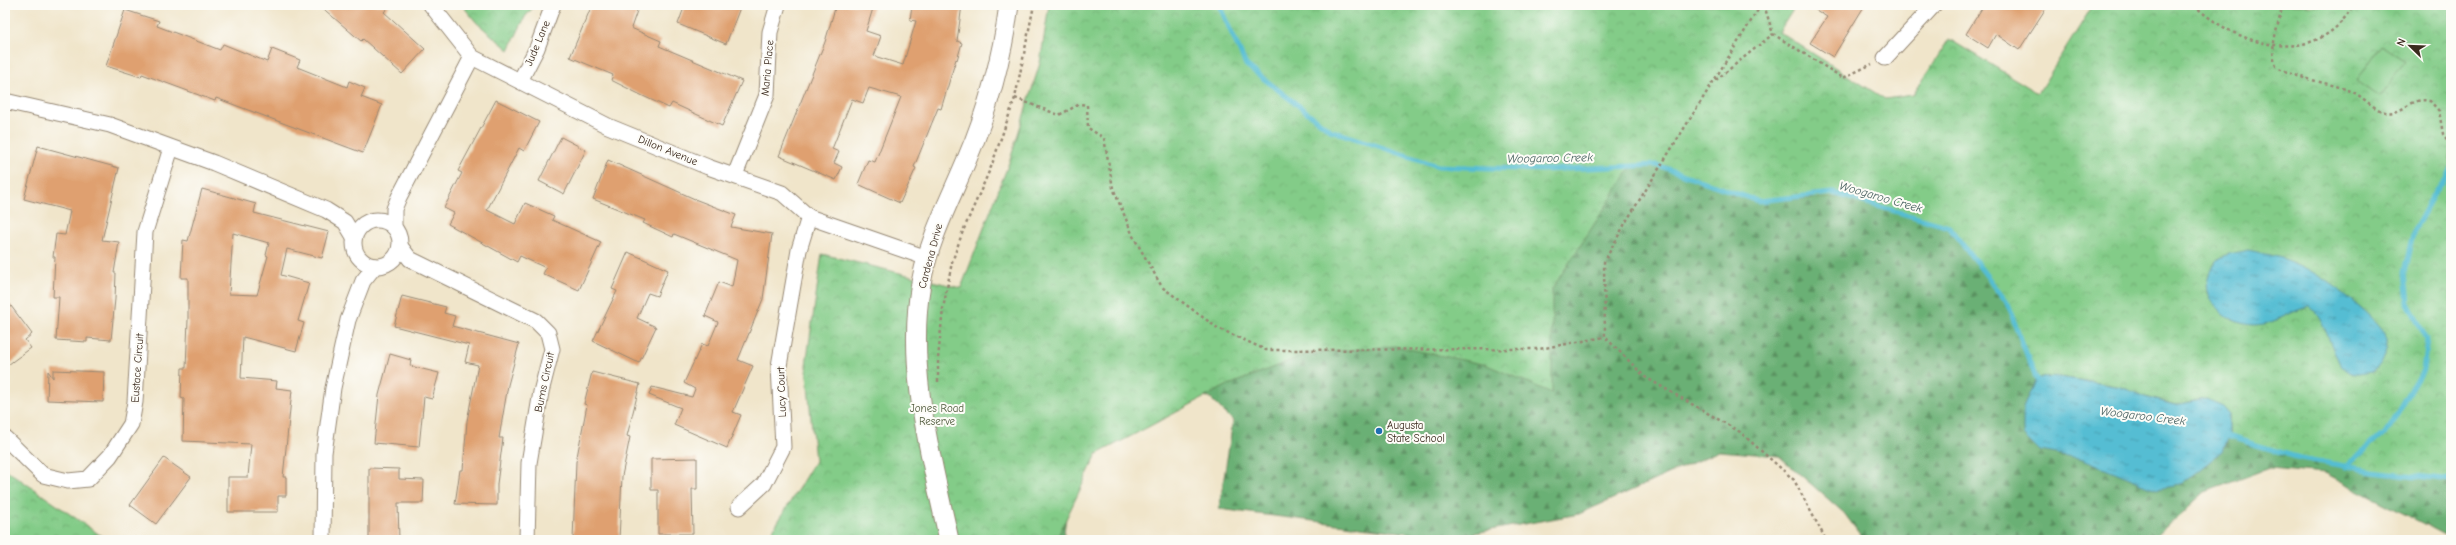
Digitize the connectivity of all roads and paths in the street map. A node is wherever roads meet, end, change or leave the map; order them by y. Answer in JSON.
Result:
{"nodes":[{"id":1,"x":431,"y":5,"type":"edge"},
{"id":2,"x":553,"y":5,"type":"edge"},
{"id":3,"x":778,"y":5,"type":"edge"},
{"id":4,"x":1009,"y":5,"type":"edge"},
{"id":5,"x":1034,"y":5,"type":"edge"},
{"id":6,"x":1761,"y":5,"type":"edge"},
{"id":7,"x":1764,"y":5,"type":"edge"},
{"id":8,"x":1934,"y":5,"type":"edge"},
{"id":9,"x":2194,"y":5,"type":"edge"},
{"id":10,"x":2282,"y":5,"type":"edge"},
{"id":11,"x":2353,"y":5,"type":"edge"},
{"id":12,"x":1773,"y":34,"type":"junction"},
{"id":13,"x":2274,"y":45,"type":"junction"},
{"id":14,"x":472,"y":57,"type":"junction"},
{"id":15,"x":1885,"y":58,"type":"joint"},
{"id":16,"x":520,"y":81,"type":"junction"},
{"id":17,"x":1709,"y":86,"type":"junction"},
{"id":18,"x":1015,"y":98,"type":"junction"},
{"id":19,"x":5,"y":101,"type":"edge"},
{"id":20,"x":2451,"y":145,"type":"edge"},
{"id":21,"x":171,"y":148,"type":"junction"},
{"id":22,"x":735,"y":175,"type":"junction"},
{"id":23,"x":809,"y":217,"type":"junction"},
{"id":24,"x":388,"y":223,"type":"junction"},
{"id":25,"x":358,"y":231,"type":"junction"},
{"id":26,"x":397,"y":253,"type":"junction"},
{"id":27,"x":927,"y":258,"type":"junction"},
{"id":28,"x":369,"y":264,"type":"junction"},
{"id":29,"x":1605,"y":337,"type":"junction"},
{"id":30,"x":938,"y":384,"type":"dead end"},
{"id":31,"x":5,"y":438,"type":"edge"},
{"id":32,"x":739,"y":507,"type":"dead end"},
{"id":33,"x":323,"y":540,"type":"edge"},
{"id":34,"x":527,"y":540,"type":"edge"},
{"id":35,"x":949,"y":540,"type":"edge"},
{"id":36,"x":1826,"y":540,"type":"edge"}],
"edges":[{"from":1,"to":14,"type":"street","name":"Dillon Avenue"},
{"from":2,"to":16,"type":"street","name":"Jude Lane"},
{"from":3,"to":22,"type":"street","name":"Maria Place"},
{"from":4,"to":27,"type":"street","name":"Cardena Drive"},
{"from":5,"to":18,"type":"path"},
{"from":6,"to":17,"type":"path"},
{"from":7,"to":12,"type":"path"},
{"from":8,"to":15,"type":"street"},
{"from":9,"to":13,"type":"path"},
{"from":10,"to":13,"type":"path"},
{"from":11,"to":13,"type":"path"},
{"from":12,"to":15,"type":"path"},
{"from":12,"to":17,"type":"path"},
{"from":13,"to":20,"type":"path"},
{"from":14,"to":16,"type":"street","name":"Dillon Avenue"},
{"from":14,"to":24,"type":"street"},
{"from":16,"to":22,"type":"street","name":"Dillon Avenue"},
{"from":17,"to":29,"type":"path"},
{"from":18,"to":29,"type":"path"},
{"from":18,"to":30,"type":"path"},
{"from":19,"to":21,"type":"street"},
{"from":21,"to":25,"type":"street"},
{"from":21,"to":31,"type":"street","name":"Eustace Circuit"},
{"from":22,"to":23,"type":"street","name":"Dillon Avenue"},
{"from":23,"to":27,"type":"street","name":"Dillon Avenue"},
{"from":23,"to":32,"type":"street","name":"Lucy Court"},
{"from":24,"to":25,"type":"street"},
{"from":24,"to":26,"type":"street"},
{"from":25,"to":28,"type":"street"},
{"from":26,"to":28,"type":"street"},
{"from":26,"to":34,"type":"street","name":"Burns Circuit"},
{"from":27,"to":35,"type":"street","name":"Cardena Drive"},
{"from":28,"to":33,"type":"street"},
{"from":29,"to":36,"type":"path"}]}
